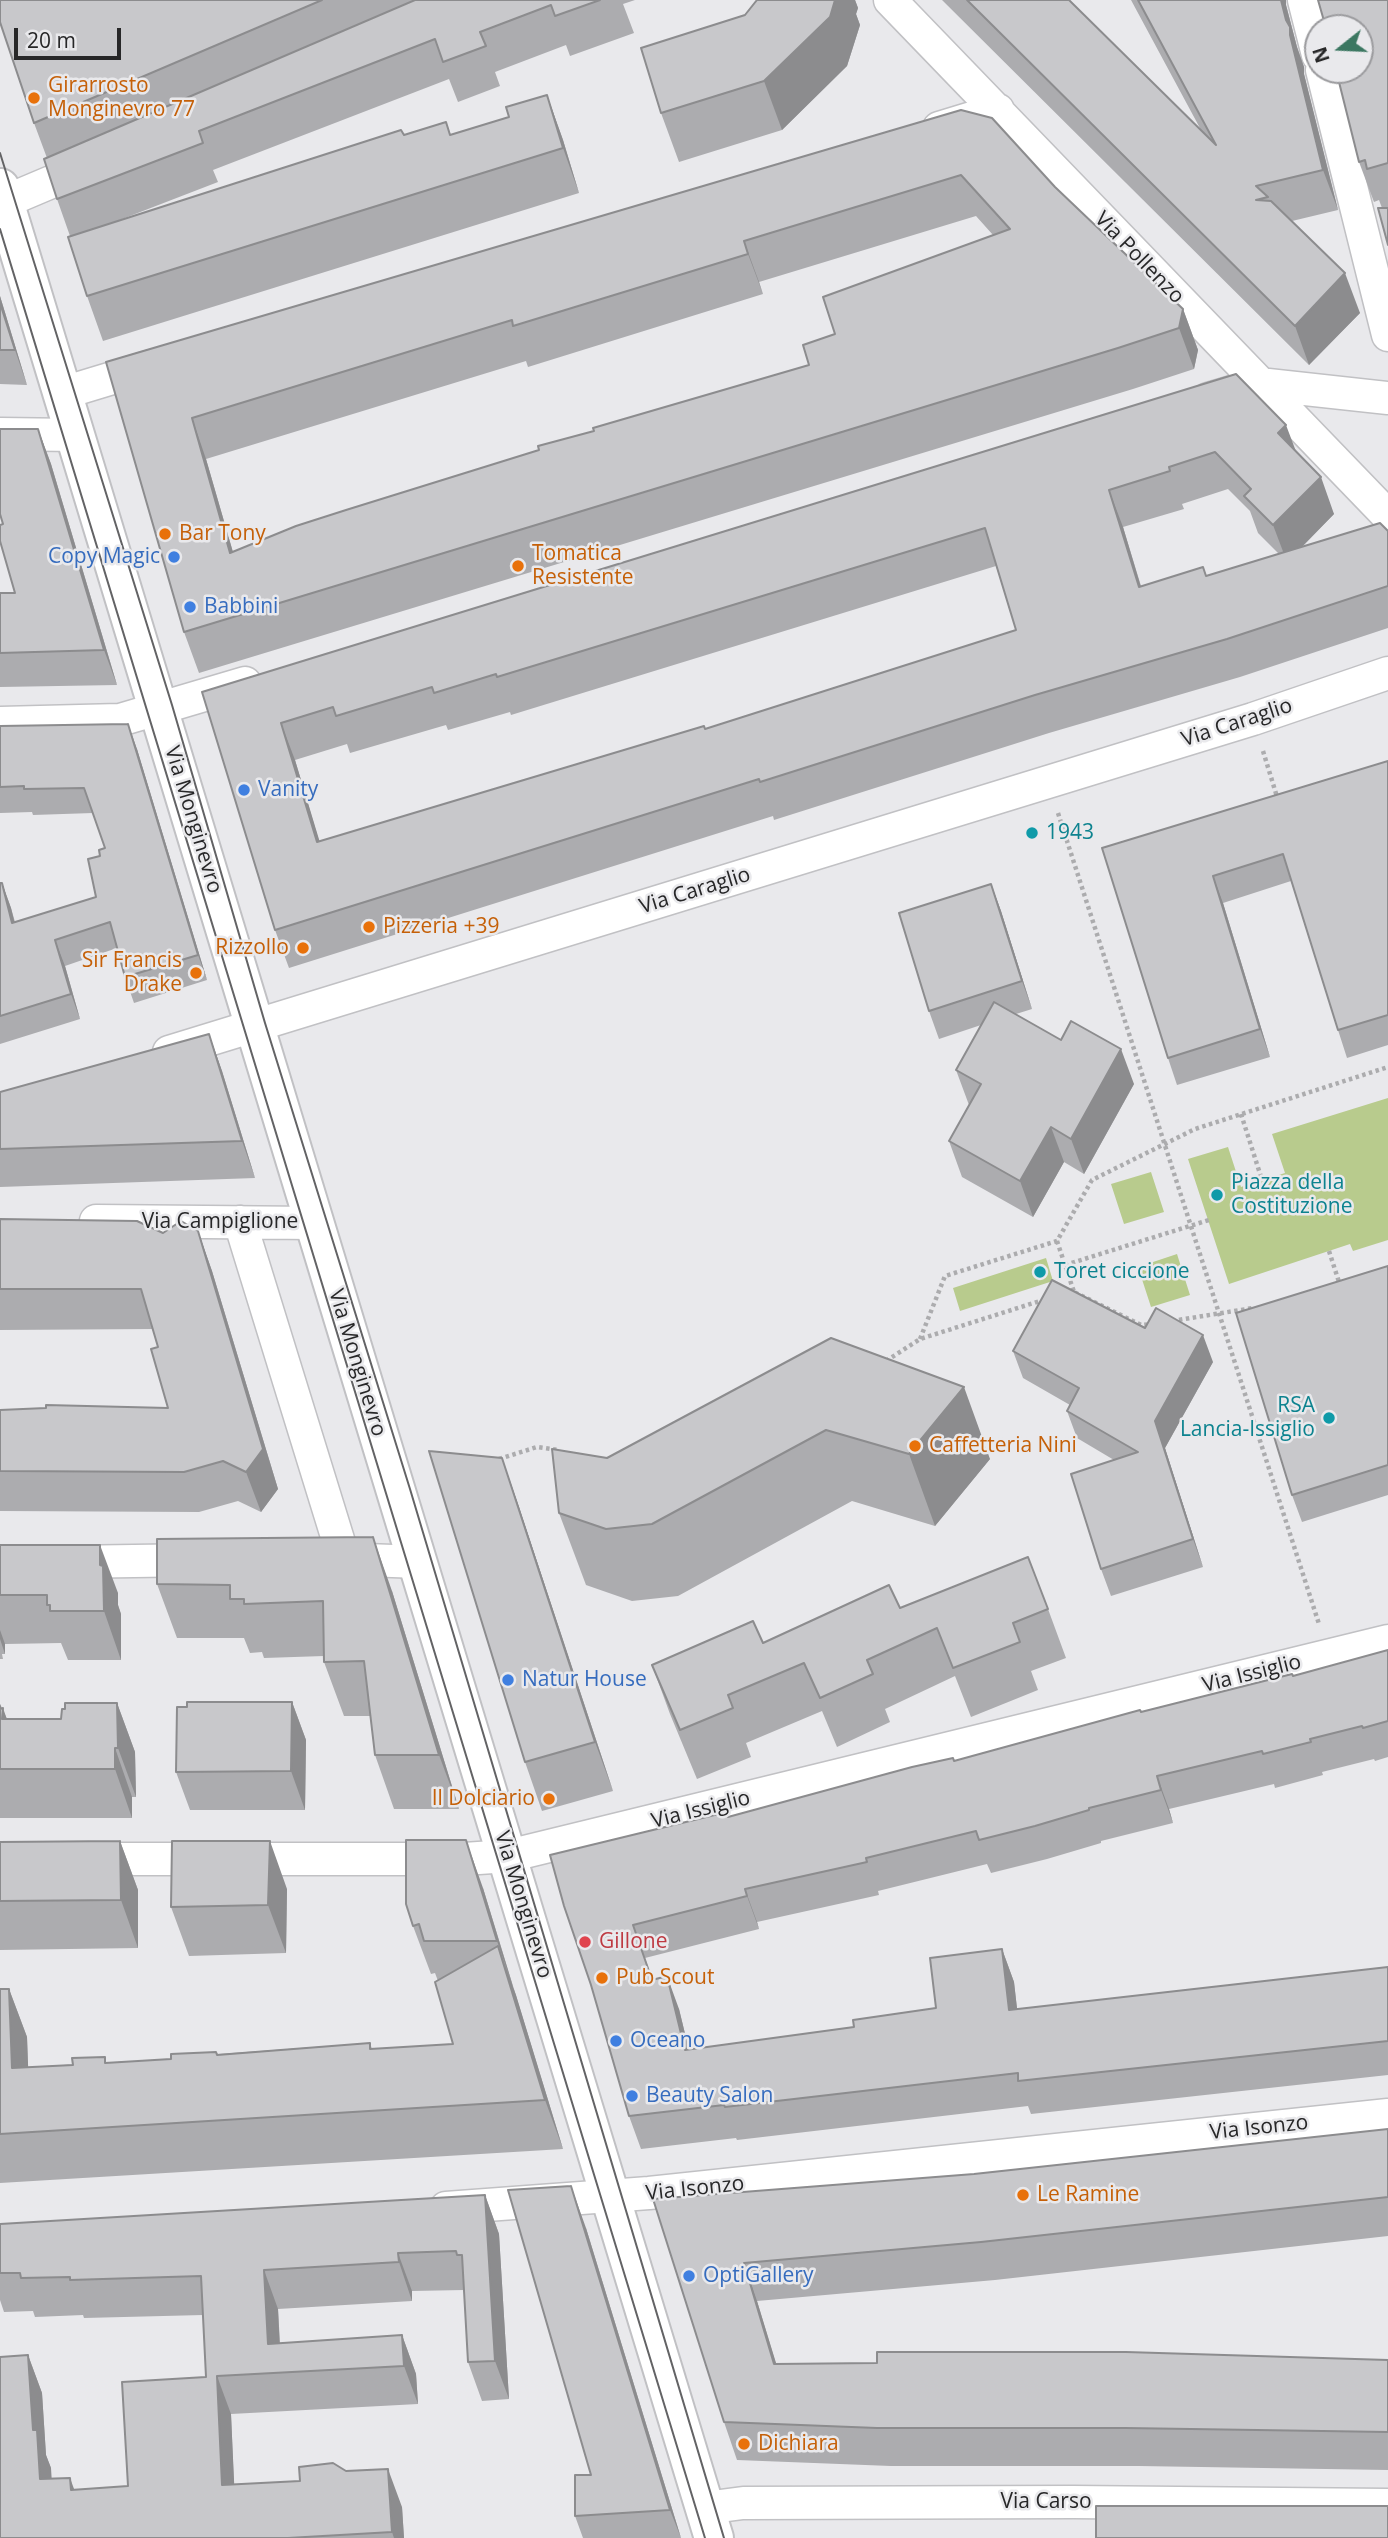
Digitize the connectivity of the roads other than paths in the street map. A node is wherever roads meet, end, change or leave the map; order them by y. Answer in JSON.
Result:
{"nodes":[{"id":1,"x":890,"y":0,"type":"edge"},
{"id":2,"x":1326,"y":84,"type":"edge"},
{"id":3,"x":998,"y":110,"type":"junction"},
{"id":4,"x":909,"y":137,"type":"edge"},
{"id":5,"x":117,"y":154,"type":"edge"},
{"id":6,"x":2,"y":195,"type":"edge"},
{"id":7,"x":1388,"y":334,"type":"edge"},
{"id":8,"x":178,"y":358,"type":"edge"},
{"id":9,"x":1259,"y":384,"type":"junction"},
{"id":10,"x":63,"y":393,"type":"junction"},
{"id":11,"x":1388,"y":398,"type":"edge"},
{"id":12,"x":1180,"y":408,"type":"edge"},
{"id":13,"x":0,"y":434,"type":"edge"},
{"id":14,"x":76,"y":435,"type":"junction"},
{"id":15,"x":1388,"y":516,"type":"edge"},
{"id":16,"x":1388,"y":673,"type":"edge"},
{"id":17,"x":274,"y":674,"type":"edge"},
{"id":18,"x":159,"y":708,"type":"junction"},
{"id":19,"x":0,"y":723,"type":"edge"},
{"id":20,"x":254,"y":1027,"type":"junction"},
{"id":21,"x":141,"y":1060,"type":"edge"},
{"id":22,"x":66,"y":1221,"type":"edge"},
{"id":23,"x":240,"y":1222,"type":"junction"},
{"id":24,"x":314,"y":1223,"type":"junction"},
{"id":25,"x":223,"y":1559,"type":"edge"},
{"id":26,"x":419,"y":1562,"type":"junction"},
{"id":27,"x":0,"y":1563,"type":"edge"},
{"id":28,"x":1388,"y":1641,"type":"edge"},
{"id":29,"x":508,"y":1856,"type":"junction"},
{"id":30,"x":0,"y":1860,"type":"edge"},
{"id":31,"x":1388,"y":2115,"type":"edge"},
{"id":32,"x":612,"y":2197,"type":"junction"},
{"id":33,"x":414,"y":2210,"type":"edge"},
{"id":34,"x":1388,"y":2505,"type":"edge"},
{"id":35,"x":710,"y":2523,"type":"edge"}],
"edges":[{"from":1,"to":3,"type":"street","name":"Via Pollenzo"},
{"from":2,"to":7,"type":"street"},
{"from":3,"to":4,"type":"street"},
{"from":3,"to":9,"type":"street","name":"Via Pollenzo"},
{"from":5,"to":6,"type":"street"},
{"from":6,"to":10,"type":"street","name":"Via Monginevro"},
{"from":8,"to":10,"type":"street"},
{"from":9,"to":11,"type":"street"},
{"from":9,"to":12,"type":"street"},
{"from":9,"to":15,"type":"street","name":"Via Pollenzo"},
{"from":10,"to":14,"type":"street","name":"Via Monginevro"},
{"from":13,"to":14,"type":"street"},
{"from":14,"to":18,"type":"street","name":"Via Monginevro"},
{"from":16,"to":20,"type":"street","name":"Via Caraglio"},
{"from":17,"to":18,"type":"street"},
{"from":18,"to":19,"type":"street"},
{"from":18,"to":20,"type":"street","name":"Via Monginevro"},
{"from":20,"to":21,"type":"street","name":"Via Caraglio"},
{"from":20,"to":24,"type":"street","name":"Via Monginevro"},
{"from":22,"to":23,"type":"street","name":"Via Campiglione"},
{"from":23,"to":24,"type":"street","name":"Via Campiglione"},
{"from":23,"to":26,"type":"street"},
{"from":24,"to":26,"type":"street","name":"Via Monginevro"},
{"from":25,"to":27,"type":"street"},
{"from":26,"to":29,"type":"street","name":"Via Monginevro"},
{"from":28,"to":29,"type":"street","name":"Via Issiglio"},
{"from":29,"to":30,"type":"street","name":"Via Issiglio"},
{"from":29,"to":32,"type":"street","name":"Via Monginevro"},
{"from":31,"to":32,"type":"street","name":"Via Isonzo"},
{"from":32,"to":33,"type":"street","name":"Via Isonzo"},
{"from":32,"to":35,"type":"street","name":"Via Monginevro"},
{"from":34,"to":35,"type":"street","name":"Via Carso"}]}
